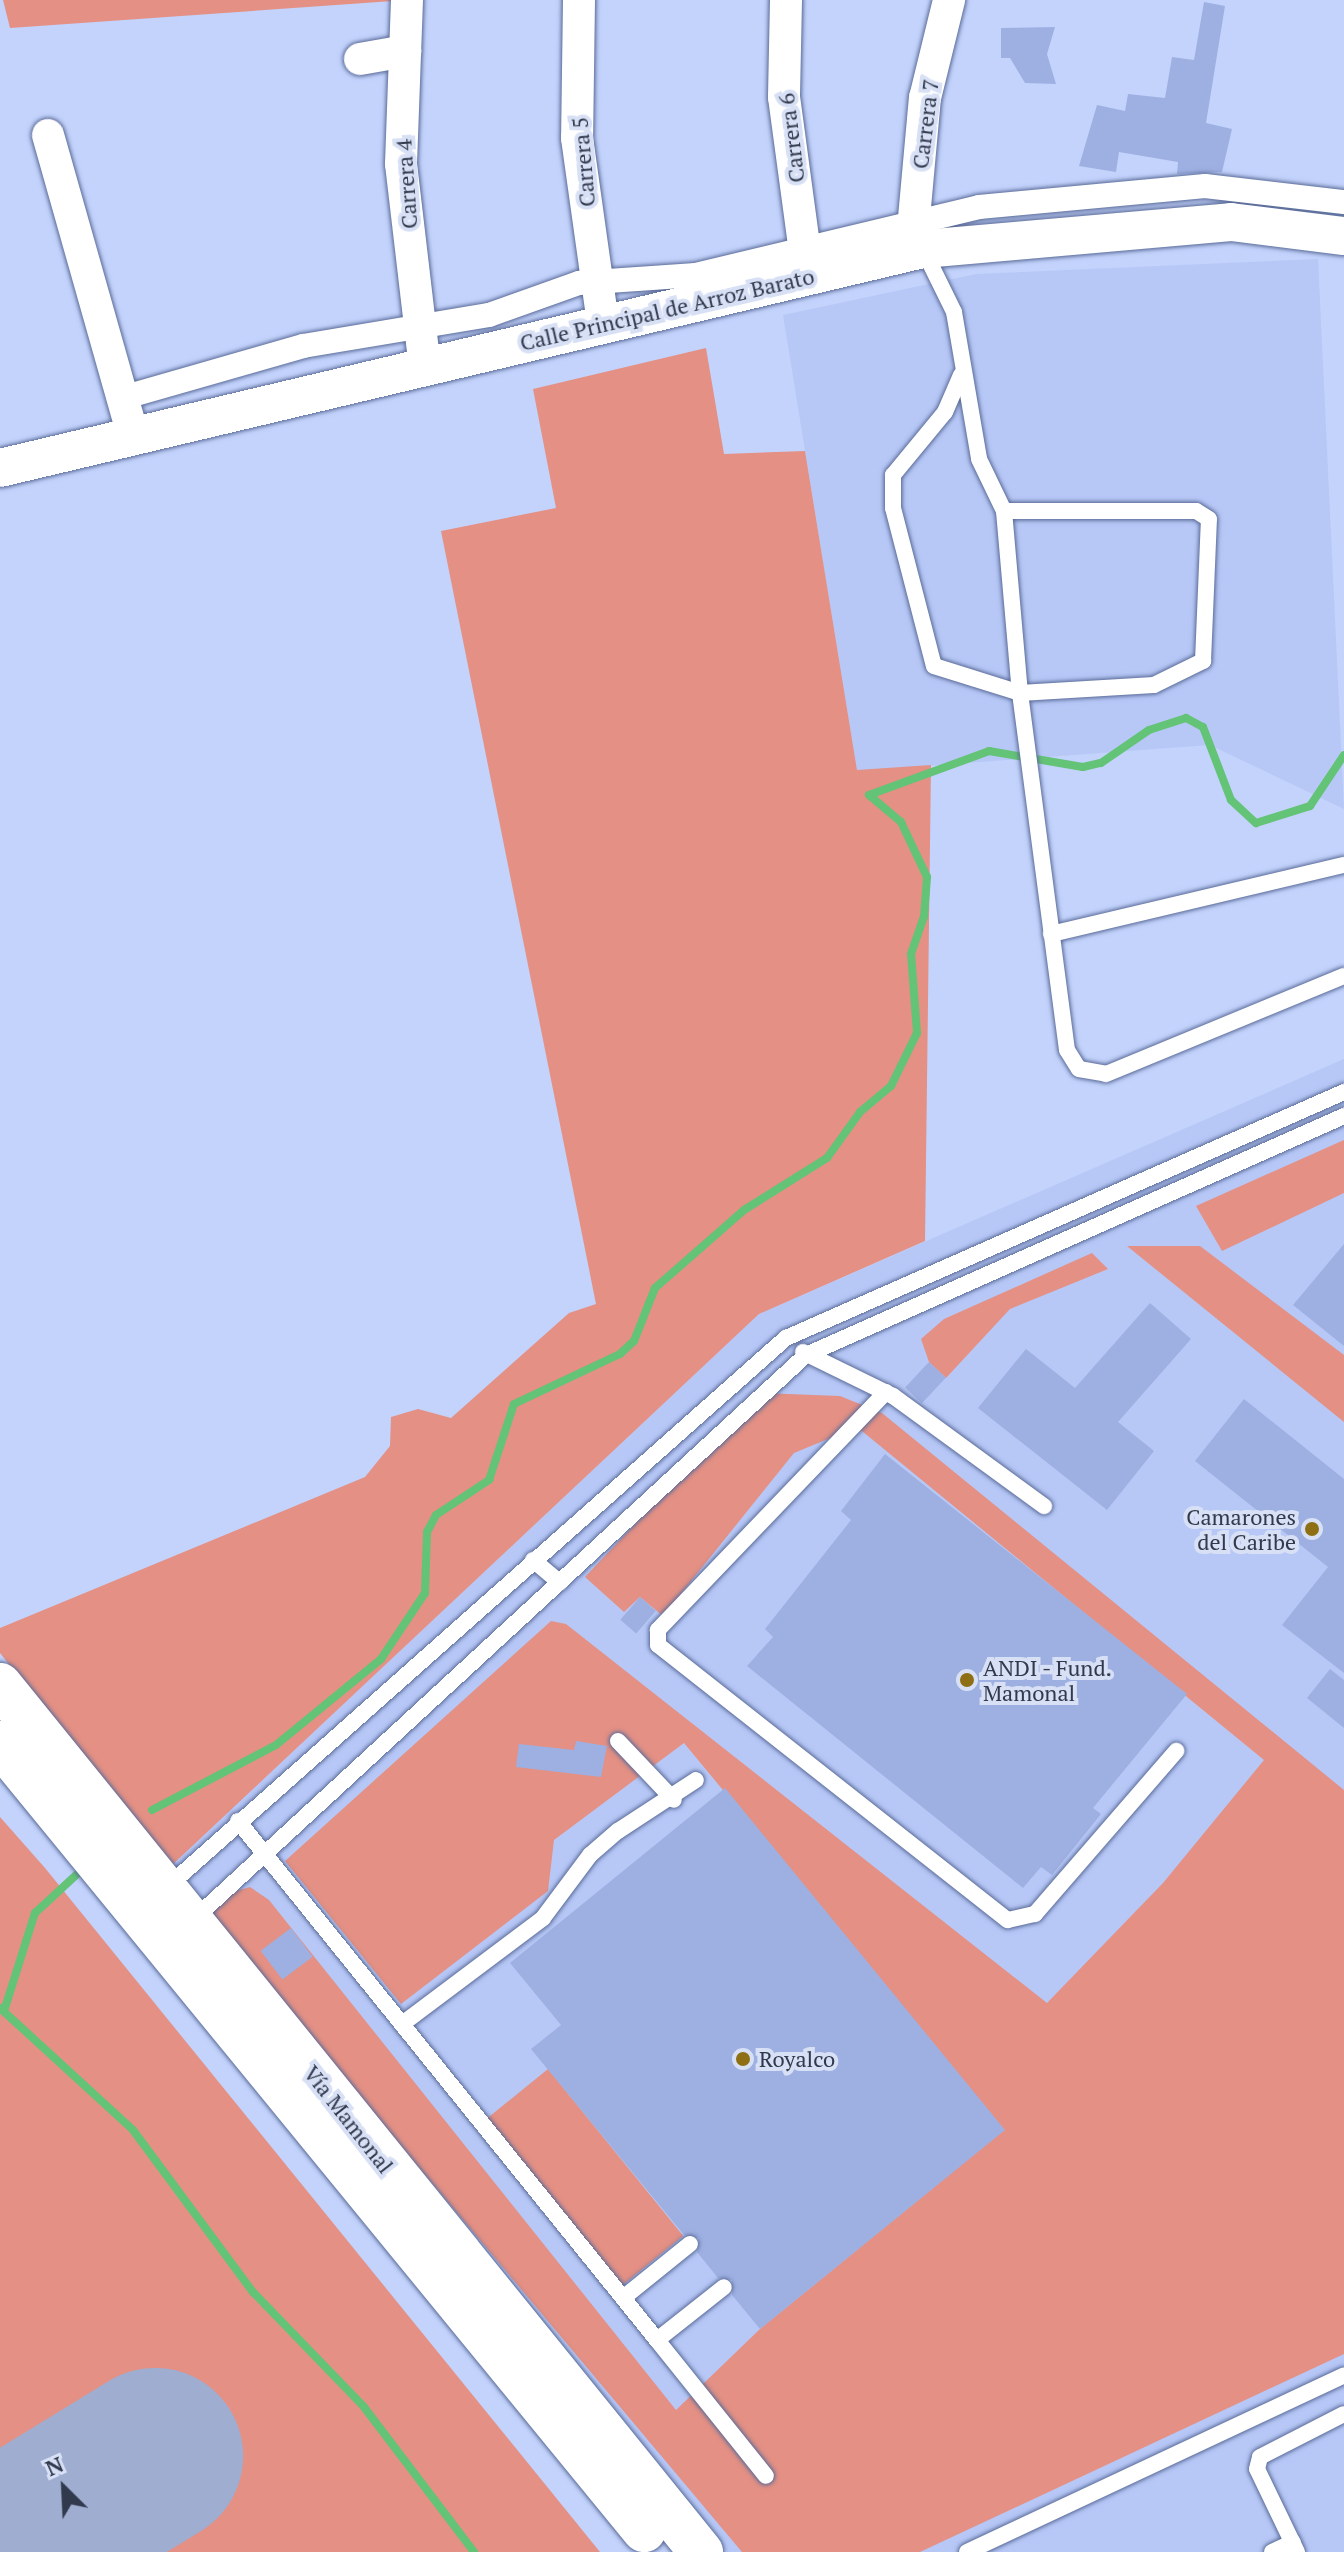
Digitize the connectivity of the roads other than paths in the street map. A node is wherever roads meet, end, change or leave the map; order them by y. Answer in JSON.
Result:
{"nodes":[{"id":1,"x":407,"y":0,"type":"edge"},
{"id":2,"x":579,"y":0,"type":"edge"},
{"id":3,"x":786,"y":0,"type":"edge"},
{"id":4,"x":949,"y":0,"type":"edge"},
{"id":5,"x":405,"y":51,"type":"junction"},
{"id":6,"x":360,"y":59,"type":"dead end"},
{"id":7,"x":48,"y":135,"type":"dead end"},
{"id":8,"x":1344,"y":202,"type":"edge"},
{"id":9,"x":918,"y":234,"type":"junction"},
{"id":10,"x":1344,"y":236,"type":"edge"},
{"id":11,"x":807,"y":263,"type":"junction"},
{"id":12,"x":598,"y":286,"type":"junction"},
{"id":13,"x":420,"y":322,"type":"junction"},
{"id":14,"x":603,"y":324,"type":"junction"},
{"id":15,"x":425,"y":367,"type":"junction"},
{"id":16,"x":961,"y":375,"type":"junction"},
{"id":17,"x":122,"y":398,"type":"junction"},
{"id":18,"x":134,"y":439,"type":"junction"},
{"id":19,"x":0,"y":468,"type":"edge"},
{"id":20,"x":1004,"y":511,"type":"junction"},
{"id":21,"x":1020,"y":693,"type":"junction"},
{"id":22,"x":1344,"y":865,"type":"edge"},
{"id":23,"x":1051,"y":934,"type":"junction"},
{"id":24,"x":1344,"y":976,"type":"edge"},
{"id":25,"x":1344,"y":1092,"type":"edge"},
{"id":26,"x":1344,"y":1116,"type":"edge"},
{"id":27,"x":1033,"y":1226,"type":"junction"},
{"id":28,"x":1043,"y":1249,"type":"junction"},
{"id":29,"x":786,"y":1338,"type":"junction"},
{"id":30,"x":806,"y":1355,"type":"junction"},
{"id":31,"x":886,"y":1392,"type":"junction"},
{"id":32,"x":1044,"y":1506,"type":"dead end"},
{"id":33,"x":533,"y":1560,"type":"junction"},
{"id":34,"x":560,"y":1583,"type":"junction"},
{"id":35,"x":0,"y":1685,"type":"edge"},
{"id":36,"x":618,"y":1741,"type":"dead end"},
{"id":37,"x":0,"y":1743,"type":"edge"},
{"id":38,"x":1176,"y":1751,"type":"dead end"},
{"id":39,"x":696,"y":1780,"type":"dead end"},
{"id":40,"x":674,"y":1800,"type":"junction"},
{"id":41,"x":238,"y":1821,"type":"junction"},
{"id":42,"x":263,"y":1852,"type":"junction"},
{"id":43,"x":178,"y":1904,"type":"junction"},
{"id":44,"x":402,"y":2024,"type":"junction"},
{"id":45,"x":690,"y":2244,"type":"dead end"},
{"id":46,"x":724,"y":2287,"type":"dead end"},
{"id":47,"x":623,"y":2298,"type":"junction"},
{"id":48,"x":657,"y":2340,"type":"junction"},
{"id":49,"x":1344,"y":2375,"type":"edge"},
{"id":50,"x":1344,"y":2414,"type":"edge"},
{"id":51,"x":766,"y":2476,"type":"dead end"},
{"id":52,"x":1295,"y":2547,"type":"edge"},
{"id":53,"x":662,"y":2552,"type":"edge"},
{"id":54,"x":701,"y":2552,"type":"edge"},
{"id":55,"x":967,"y":2552,"type":"edge"},
{"id":56,"x":1272,"y":2552,"type":"edge"}],
"edges":[{"from":1,"to":5,"type":"street","name":"Carrera 4"},
{"from":2,"to":12,"type":"street","name":"Carrera 5"},
{"from":3,"to":11,"type":"street","name":"Carrera 6"},
{"from":4,"to":9,"type":"street","name":"Carrera 7"},
{"from":5,"to":6,"type":"street"},
{"from":5,"to":13,"type":"street","name":"Carrera 4"},
{"from":7,"to":17,"type":"street"},
{"from":8,"to":9,"type":"street"},
{"from":9,"to":10,"type":"street","name":"Calle Principal de Arroz Barato"},
{"from":9,"to":11,"type":"street","name":"Calle Principal de Arroz Barato"},
{"from":9,"to":16,"type":"lane"},
{"from":11,"to":12,"type":"street"},
{"from":11,"to":14,"type":"street","name":"Calle Principal de Arroz Barato"},
{"from":12,"to":13,"type":"street"},
{"from":12,"to":14,"type":"street","name":"Carrera 5"},
{"from":13,"to":15,"type":"street","name":"Carrera 4"},
{"from":13,"to":17,"type":"street"},
{"from":14,"to":15,"type":"street","name":"Calle Principal de Arroz Barato"},
{"from":15,"to":18,"type":"street","name":"Calle Principal de Arroz Barato"},
{"from":16,"to":20,"type":"lane"},
{"from":16,"to":21,"type":"lane"},
{"from":17,"to":18,"type":"street"},
{"from":18,"to":19,"type":"street","name":"Calle Principal de Arroz Barato"},
{"from":20,"to":21,"type":"lane"},
{"from":20,"to":21,"type":"lane"},
{"from":21,"to":23,"type":"lane"},
{"from":22,"to":23,"type":"lane"},
{"from":23,"to":24,"type":"lane"},
{"from":25,"to":27,"type":"lane"},
{"from":26,"to":28,"type":"lane"},
{"from":27,"to":28,"type":"lane"},
{"from":27,"to":29,"type":"lane"},
{"from":28,"to":30,"type":"lane"},
{"from":29,"to":30,"type":"lane"},
{"from":29,"to":33,"type":"lane"},
{"from":30,"to":31,"type":"lane"},
{"from":30,"to":34,"type":"lane"},
{"from":31,"to":32,"type":"lane"},
{"from":31,"to":38,"type":"lane"},
{"from":33,"to":34,"type":"lane"},
{"from":33,"to":41,"type":"lane"},
{"from":34,"to":42,"type":"lane"},
{"from":35,"to":43,"type":"main road","name":"Vía Mamonal"},
{"from":36,"to":40,"type":"lane"},
{"from":37,"to":53,"type":"main road","name":"Vía Mamonal"},
{"from":39,"to":40,"type":"lane"},
{"from":40,"to":44,"type":"lane"},
{"from":41,"to":42,"type":"lane"},
{"from":41,"to":43,"type":"lane"},
{"from":42,"to":43,"type":"lane"},
{"from":42,"to":44,"type":"lane"},
{"from":43,"to":54,"type":"main road","name":"Vía Mamonal"},
{"from":44,"to":47,"type":"lane"},
{"from":45,"to":47,"type":"lane"},
{"from":46,"to":48,"type":"lane"},
{"from":47,"to":48,"type":"lane"},
{"from":48,"to":51,"type":"lane"},
{"from":49,"to":55,"type":"lane"},
{"from":50,"to":52,"type":"lane"},
{"from":52,"to":56,"type":"lane"}]}
